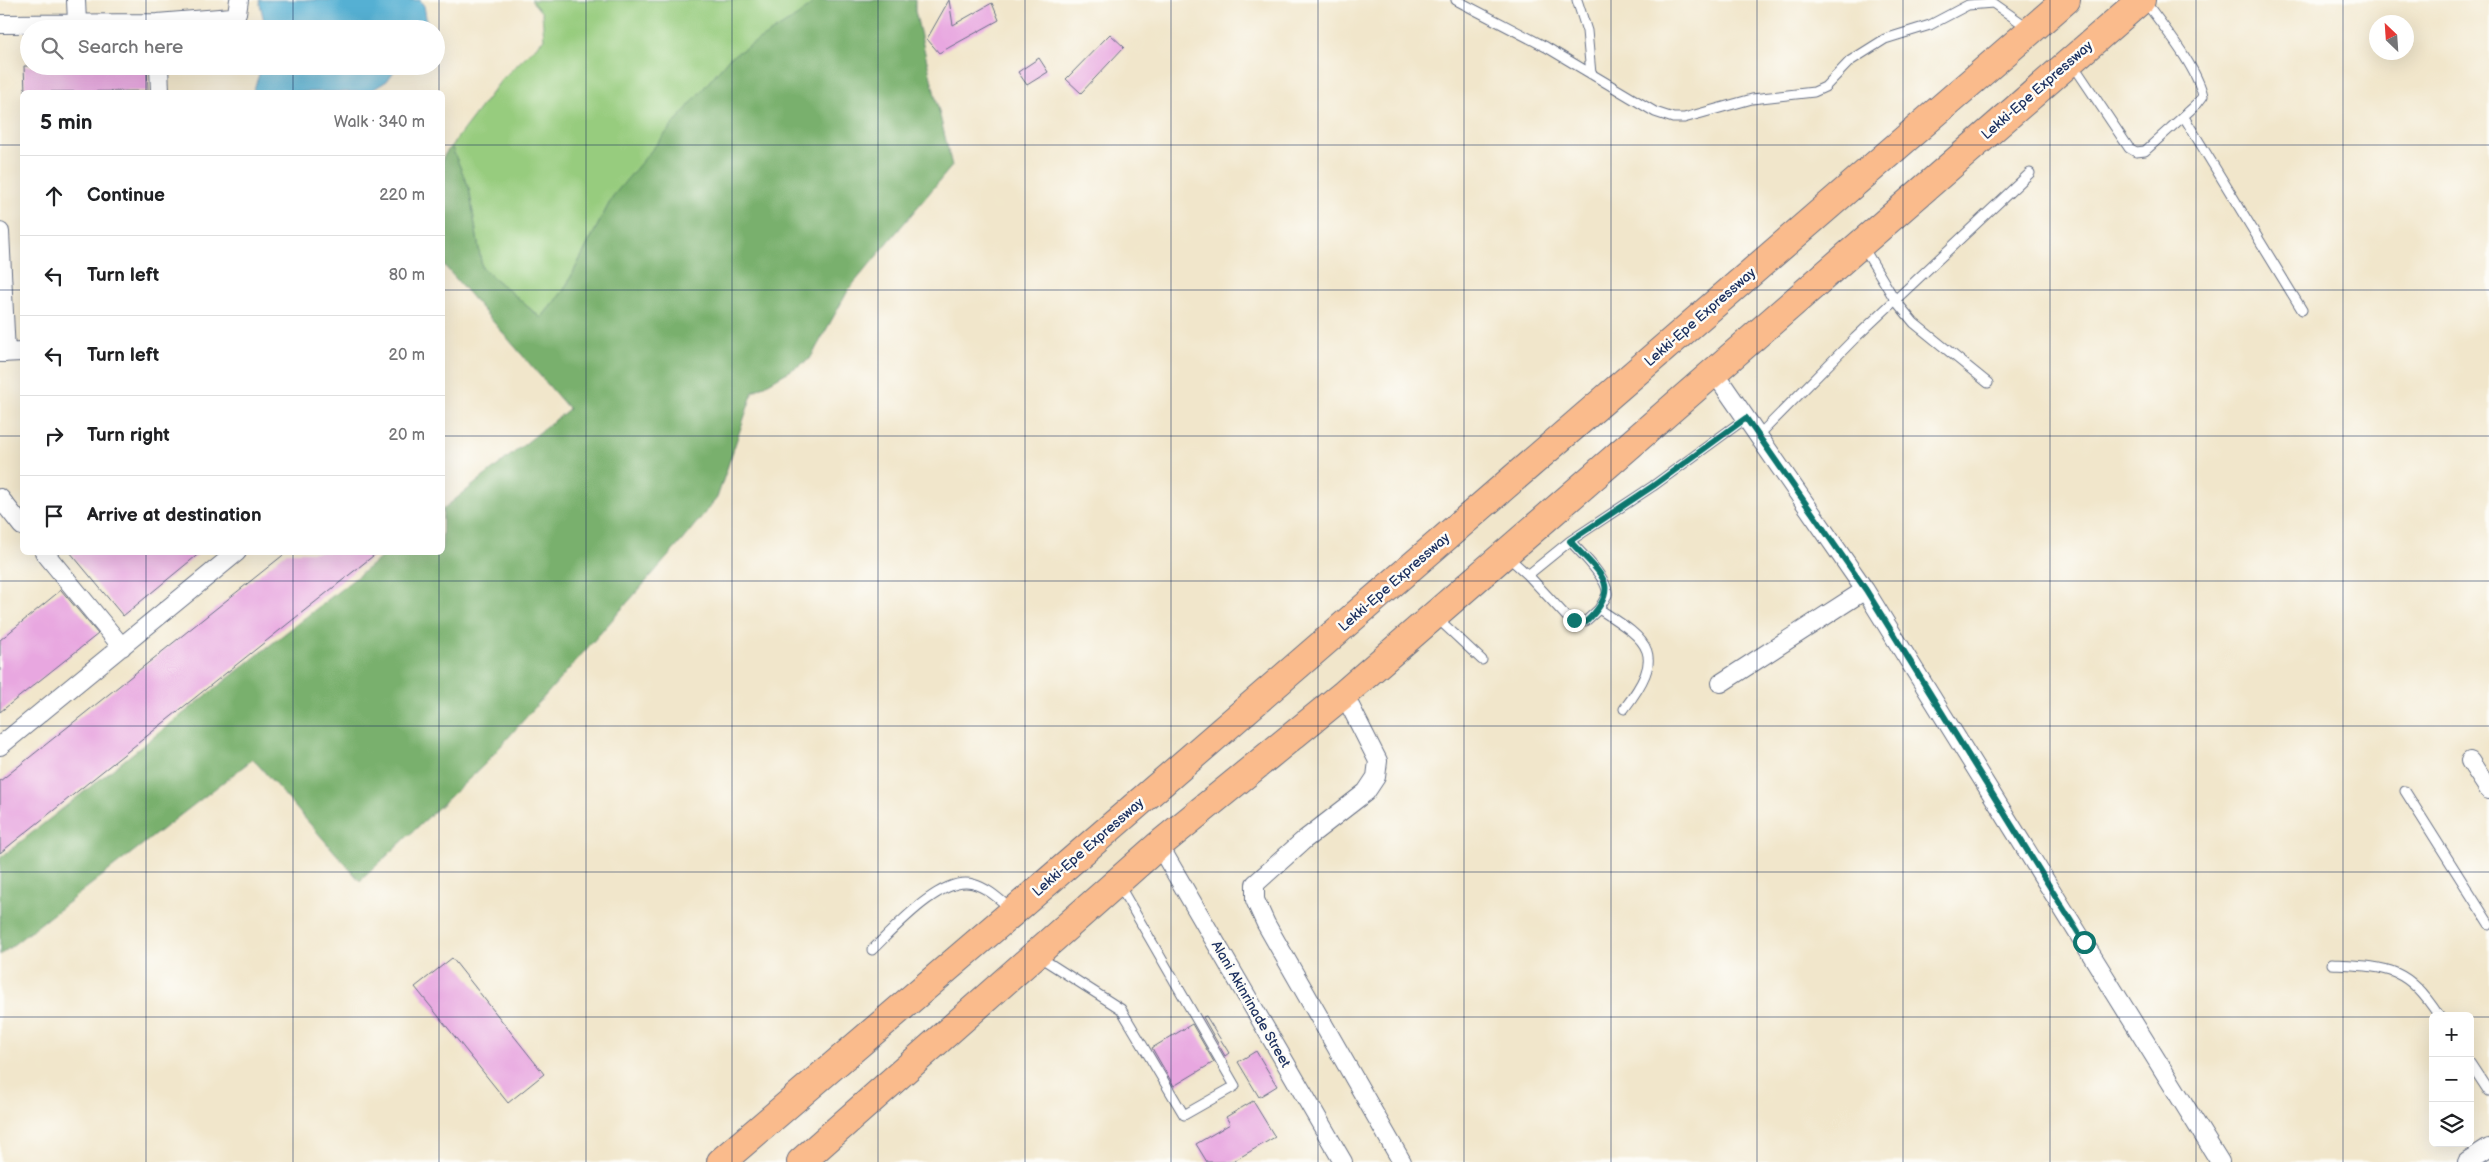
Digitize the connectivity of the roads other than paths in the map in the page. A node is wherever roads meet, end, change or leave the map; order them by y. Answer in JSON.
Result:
{"nodes":[{"id":1,"x":76,"y":0,"type":"edge"},
{"id":2,"x":239,"y":0,"type":"edge"},
{"id":3,"x":1456,"y":0,"type":"edge"},
{"id":4,"x":1577,"y":0,"type":"edge"},
{"id":5,"x":2066,"y":0,"type":"edge"},
{"id":6,"x":2143,"y":0,"type":"edge"},
{"id":7,"x":1995,"y":1,"type":"edge"},
{"id":8,"x":77,"y":20,"type":"edge"},
{"id":9,"x":207,"y":20,"type":"edge"},
{"id":10,"x":0,"y":24,"type":"edge"},
{"id":11,"x":20,"y":24,"type":"edge"},
{"id":12,"x":2032,"y":30,"type":"junction"},
{"id":13,"x":2071,"y":61,"type":"junction"},
{"id":14,"x":1590,"y":74,"type":"junction"},
{"id":15,"x":159,"y":75,"type":"edge"},
{"id":16,"x":160,"y":90,"type":"edge"},
{"id":17,"x":2184,"y":117,"type":"junction"},
{"id":18,"x":2030,"y":172,"type":"dead end"},
{"id":19,"x":0,"y":232,"type":"edge"},
{"id":20,"x":1862,"y":243,"type":"junction"},
{"id":21,"x":1895,"y":300,"type":"junction"},
{"id":22,"x":2302,"y":310,"type":"dead end"},
{"id":23,"x":9,"y":352,"type":"edge"},
{"id":24,"x":1714,"y":372,"type":"junction"},
{"id":25,"x":1988,"y":383,"type":"dead end"},
{"id":26,"x":1746,"y":418,"type":"junction"},
{"id":27,"x":1758,"y":436,"type":"junction"},
{"id":28,"x":0,"y":498,"type":"edge"},
{"id":29,"x":19,"y":515,"type":"edge"},
{"id":30,"x":1570,"y":541,"type":"junction"},
{"id":31,"x":1505,"y":554,"type":"junction"},
{"id":32,"x":46,"y":555,"type":"edge"},
{"id":33,"x":234,"y":555,"type":"edge"},
{"id":34,"x":1528,"y":575,"type":"junction"},
{"id":35,"x":1866,"y":590,"type":"junction"},
{"id":36,"x":1599,"y":609,"type":"junction"},
{"id":37,"x":1434,"y":615,"type":"junction"},
{"id":38,"x":122,"y":647,"type":"junction"},
{"id":39,"x":1482,"y":660,"type":"dead end"},
{"id":40,"x":1721,"y":683,"type":"dead end"},
{"id":41,"x":1344,"y":694,"type":"junction"},
{"id":42,"x":1624,"y":709,"type":"dead end"},
{"id":43,"x":0,"y":746,"type":"edge"},
{"id":44,"x":2470,"y":761,"type":"dead end"},
{"id":45,"x":2489,"y":790,"type":"edge"},
{"id":46,"x":2405,"y":792,"type":"dead end"},
{"id":47,"x":1159,"y":845,"type":"junction"},
{"id":48,"x":1118,"y":882,"type":"junction"},
{"id":49,"x":1014,"y":911,"type":"junction"},
{"id":50,"x":2489,"y":924,"type":"edge"},
{"id":51,"x":872,"y":950,"type":"dead end"},
{"id":52,"x":1035,"y":955,"type":"junction"},
{"id":53,"x":2332,"y":964,"type":"dead end"},
{"id":54,"x":2436,"y":1012,"type":"edge"},
{"id":55,"x":2474,"y":1069,"type":"edge"},
{"id":56,"x":2489,"y":1092,"type":"edge"},
{"id":57,"x":2489,"y":1148,"type":"edge"},
{"id":58,"x":721,"y":1162,"type":"edge"},
{"id":59,"x":801,"y":1162,"type":"edge"},
{"id":60,"x":1343,"y":1162,"type":"edge"},
{"id":61,"x":1402,"y":1162,"type":"edge"},
{"id":62,"x":2220,"y":1162,"type":"edge"},
{"id":63,"x":2467,"y":1162,"type":"edge"}],
"edges":[{"from":1,"to":8,"type":"street"},
{"from":2,"to":9,"type":"street"},
{"from":3,"to":14,"type":"lane"},
{"from":4,"to":14,"type":"lane"},
{"from":5,"to":12,"type":"highway","name":"Lekki-Epe Expressway"},
{"from":6,"to":13,"type":"highway","name":"Lekki-Epe Expressway"},
{"from":6,"to":17,"type":"lane"},
{"from":7,"to":12,"type":"lane"},
{"from":7,"to":14,"type":"lane"},
{"from":10,"to":11,"type":"street"},
{"from":12,"to":49,"type":"highway","name":"Lekki-Epe Expressway"},
{"from":13,"to":17,"type":"lane"},
{"from":13,"to":20,"type":"highway","name":"Lekki-Epe Expressway"},
{"from":15,"to":16,"type":"street"},
{"from":17,"to":22,"type":"lane"},
{"from":18,"to":21,"type":"lane"},
{"from":19,"to":23,"type":"street"},
{"from":20,"to":21,"type":"lane"},
{"from":20,"to":24,"type":"highway","name":"Lekki-Epe Expressway"},
{"from":21,"to":25,"type":"lane"},
{"from":21,"to":27,"type":"lane"},
{"from":24,"to":26,"type":"street"},
{"from":24,"to":31,"type":"highway","name":"Lekki-Epe Expressway"},
{"from":26,"to":27,"type":"street"},
{"from":26,"to":30,"type":"lane"},
{"from":27,"to":35,"type":"street"},
{"from":28,"to":29,"type":"street"},
{"from":30,"to":34,"type":"lane"},
{"from":30,"to":36,"type":"lane"},
{"from":31,"to":34,"type":"lane"},
{"from":31,"to":37,"type":"highway","name":"Lekki-Epe Expressway"},
{"from":32,"to":38,"type":"street"},
{"from":33,"to":38,"type":"street"},
{"from":34,"to":36,"type":"lane"},
{"from":35,"to":40,"type":"street"},
{"from":35,"to":62,"type":"street"},
{"from":36,"to":42,"type":"lane"},
{"from":37,"to":39,"type":"lane"},
{"from":37,"to":41,"type":"highway","name":"Lekki-Epe Expressway"},
{"from":38,"to":43,"type":"street"},
{"from":41,"to":47,"type":"highway","name":"Lekki-Epe Expressway"},
{"from":41,"to":61,"type":"street"},
{"from":44,"to":45,"type":"street"},
{"from":46,"to":50,"type":"lane"},
{"from":47,"to":48,"type":"highway","name":"Lekki-Epe Expressway"},
{"from":47,"to":60,"type":"street","name":"Alani Akinrinade Street"},
{"from":48,"to":52,"type":"highway","name":"Lekki-Epe Expressway"},
{"from":48,"to":52,"type":"lane"},
{"from":49,"to":51,"type":"lane"},
{"from":49,"to":58,"type":"highway","name":"Lekki-Epe Expressway"},
{"from":52,"to":59,"type":"highway","name":"Lekki-Epe Expressway"},
{"from":53,"to":54,"type":"lane"},
{"from":55,"to":56,"type":"lane"},
{"from":57,"to":63,"type":"street"}]}
